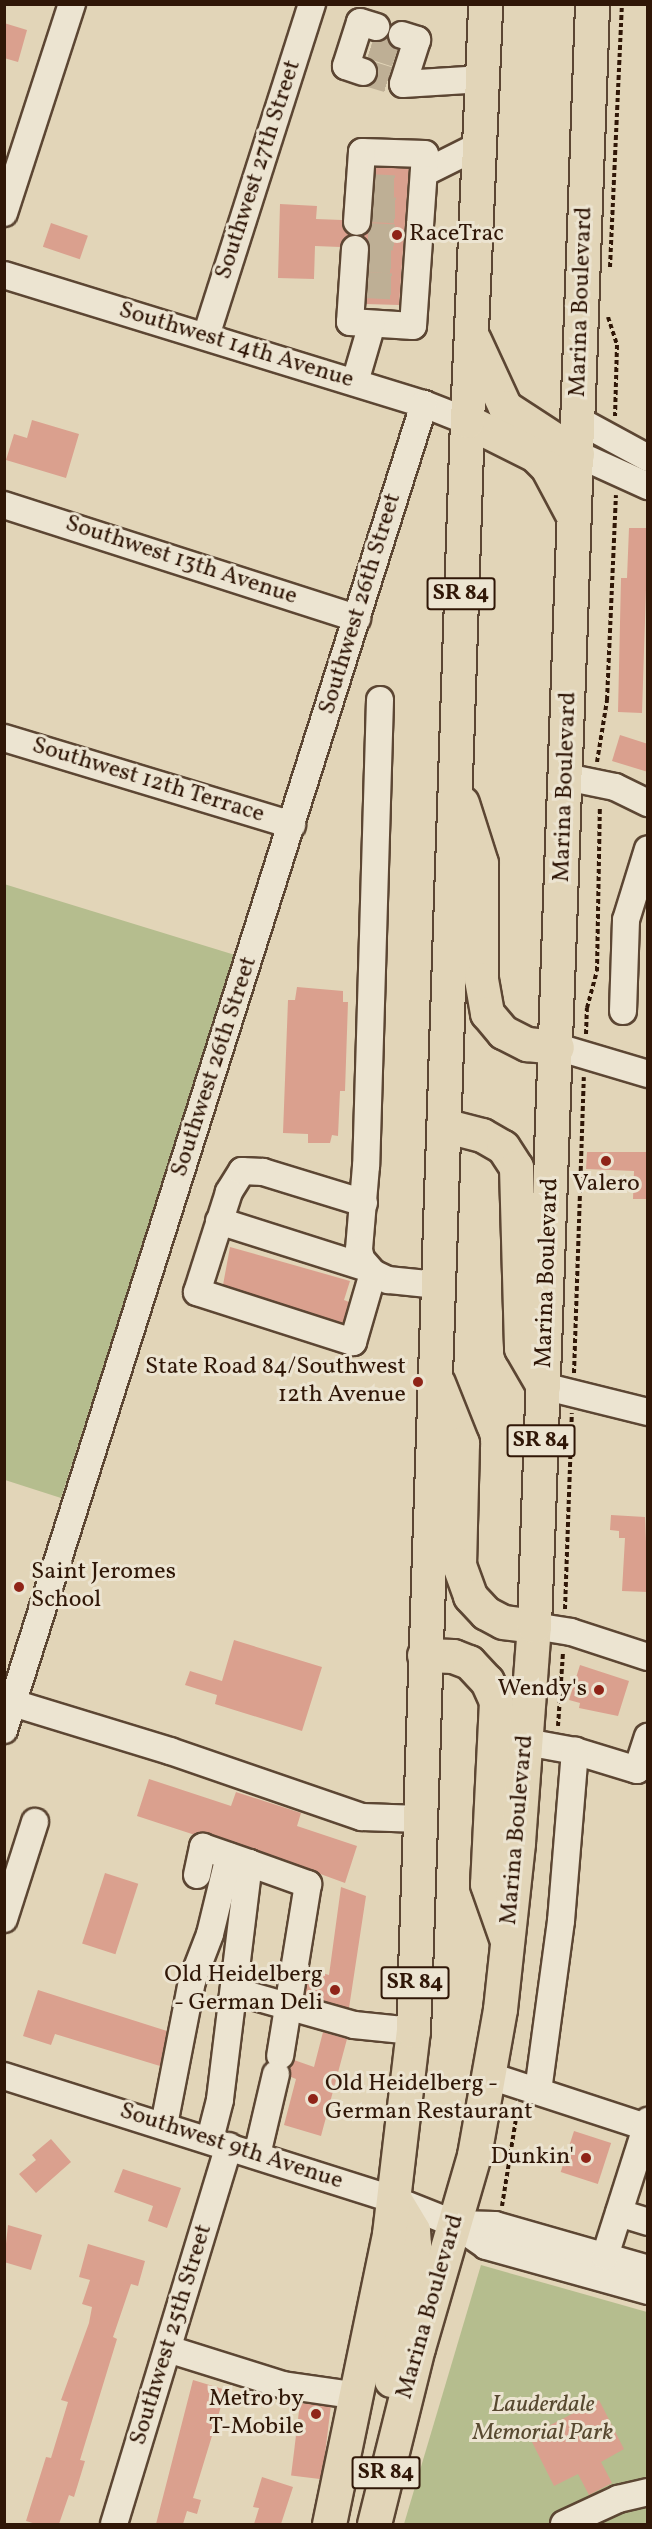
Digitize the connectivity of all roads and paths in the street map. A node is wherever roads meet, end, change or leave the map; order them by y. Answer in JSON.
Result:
{"nodes":[{"id":1,"x":72,"y":4,"type":"edge"},
{"id":2,"x":312,"y":4,"type":"edge"},
{"id":3,"x":485,"y":4,"type":"edge"},
{"id":4,"x":592,"y":4,"type":"edge"},
{"id":5,"x":622,"y":4,"type":"edge"},
{"id":6,"x":401,"y":64,"type":"tunnel mouth"},
{"id":7,"x":483,"y":79,"type":"junction"},
{"id":8,"x":480,"y":145,"type":"junction"},
{"id":9,"x":416,"y":195,"type":"junction"},
{"id":10,"x":4,"y":213,"type":"edge"},
{"id":11,"x":4,"y":275,"type":"edge"},
{"id":12,"x":610,"y":276,"type":"dead end"},
{"id":13,"x":608,"y":309,"type":"dead end"},
{"id":14,"x":372,"y":324,"type":"junction"},
{"id":15,"x":471,"y":333,"type":"junction"},
{"id":16,"x":206,"y":336,"type":"junction"},
{"id":17,"x":355,"y":382,"type":"junction"},
{"id":18,"x":424,"y":404,"type":"junction"},
{"id":19,"x":578,"y":420,"type":"junction"},
{"id":20,"x":467,"y":421,"type":"junction"},
{"id":21,"x":616,"y":441,"type":"junction"},
{"id":22,"x":577,"y":454,"type":"junction"},
{"id":23,"x":648,"y":458,"type":"edge"},
{"id":24,"x":616,"y":471,"type":"junction"},
{"id":25,"x":648,"y":486,"type":"edge"},
{"id":26,"x":4,"y":505,"type":"edge"},
{"id":27,"x":574,"y":518,"type":"junction"},
{"id":28,"x":357,"y":618,"type":"junction"},
{"id":29,"x":380,"y":700,"type":"dead end"},
{"id":30,"x":4,"y":738,"type":"edge"},
{"id":31,"x":566,"y":777,"type":"junction"},
{"id":32,"x":455,"y":781,"type":"junction"},
{"id":33,"x":598,"y":784,"type":"junction"},
{"id":34,"x":648,"y":803,"type":"edge"},
{"id":35,"x":292,"y":825,"type":"junction"},
{"id":36,"x":648,"y":849,"type":"edge"},
{"id":37,"x":643,"y":875,"type":"edge"},
{"id":38,"x":622,"y":1011,"type":"dead end"},
{"id":39,"x":571,"y":1051,"type":"junction"},
{"id":40,"x":648,"y":1074,"type":"edge"},
{"id":41,"x":443,"y":1125,"type":"junction"},
{"id":42,"x":364,"y":1203,"type":"junction"},
{"id":43,"x":219,"y":1221,"type":"junction"},
{"id":44,"x":370,"y":1271,"type":"junction"},
{"id":45,"x":437,"y":1285,"type":"junction"},
{"id":46,"x":434,"y":1373,"type":"junction"},
{"id":47,"x":558,"y":1389,"type":"junction"},
{"id":48,"x":648,"y":1412,"type":"edge"},
{"id":49,"x":549,"y":1628,"type":"junction"},
{"id":50,"x":423,"y":1655,"type":"junction"},
{"id":51,"x":648,"y":1658,"type":"edge"},
{"id":52,"x":12,"y":1691,"type":"edge"},
{"id":53,"x":4,"y":1730,"type":"edge"},
{"id":54,"x":648,"y":1737,"type":"edge"},
{"id":55,"x":553,"y":1746,"type":"junction"},
{"id":56,"x":421,"y":1819,"type":"junction"},
{"id":57,"x":35,"y":1822,"type":"dead end"},
{"id":58,"x":239,"y":1859,"type":"junction"},
{"id":59,"x":197,"y":1875,"type":"dead end"},
{"id":60,"x":4,"y":1919,"type":"edge"},
{"id":61,"x":508,"y":1943,"type":"junction"},
{"id":62,"x":234,"y":1991,"type":"junction"},
{"id":63,"x":291,"y":2007,"type":"junction"},
{"id":64,"x":413,"y":2031,"type":"junction"},
{"id":65,"x":4,"y":2076,"type":"edge"},
{"id":66,"x":516,"y":2084,"type":"junction"},
{"id":67,"x":646,"y":2124,"type":"edge"},
{"id":68,"x":164,"y":2125,"type":"junction"},
{"id":69,"x":219,"y":2143,"type":"junction"},
{"id":70,"x":257,"y":2155,"type":"junction"},
{"id":71,"x":394,"y":2200,"type":"junction"},
{"id":72,"x":502,"y":2207,"type":"dead end"},
{"id":73,"x":619,"y":2213,"type":"junction"},
{"id":74,"x":648,"y":2222,"type":"edge"},
{"id":75,"x":455,"y":2224,"type":"junction"},
{"id":76,"x":605,"y":2256,"type":"junction"},
{"id":77,"x":648,"y":2269,"type":"edge"},
{"id":78,"x":648,"y":2291,"type":"edge"},
{"id":79,"x":168,"y":2349,"type":"junction"},
{"id":80,"x":357,"y":2396,"type":"junction"},
{"id":81,"x":398,"y":2422,"type":"junction"},
{"id":82,"x":648,"y":2492,"type":"edge"},
{"id":83,"x":114,"y":2524,"type":"edge"},
{"id":84,"x":329,"y":2524,"type":"edge"},
{"id":85,"x":374,"y":2524,"type":"edge"},
{"id":86,"x":564,"y":2524,"type":"edge"}],
"edges":[{"from":1,"to":10,"type":"street"},
{"from":2,"to":16,"type":"street","name":"Southwest 27th Street"},
{"from":3,"to":7,"type":"main road","name":"Marina Boulevard","number":"SR 84"},
{"from":4,"to":19,"type":"main road","name":"Marina Boulevard","number":"SR 84"},
{"from":5,"to":12,"type":"path"},
{"from":6,"to":7,"type":"street"},
{"from":7,"to":8,"type":"main road","name":"Marina Boulevard","number":"SR 84"},
{"from":8,"to":9,"type":"street"},
{"from":8,"to":15,"type":"main road","name":"Marina Boulevard","number":"SR 84"},
{"from":9,"to":14,"type":"street"},
{"from":9,"to":14,"type":"street"},
{"from":11,"to":16,"type":"street","name":"Southwest 14th Avenue"},
{"from":13,"to":21,"type":"path"},
{"from":14,"to":17,"type":"street"},
{"from":15,"to":20,"type":"main road","name":"Marina Boulevard","number":"SR 84"},
{"from":15,"to":22,"type":"main road"},
{"from":16,"to":17,"type":"street","name":"Southwest 14th Avenue"},
{"from":17,"to":18,"type":"street","name":"Southwest 14th Avenue"},
{"from":18,"to":20,"type":"street","name":"Southwest 14th Avenue"},
{"from":18,"to":28,"type":"street","name":"Southwest 26th Street"},
{"from":19,"to":21,"type":"street"},
{"from":19,"to":22,"type":"main road","name":"Marina Boulevard","number":"SR 84"},
{"from":20,"to":27,"type":"main road"},
{"from":20,"to":32,"type":"main road","name":"Marina Boulevard","number":"SR 84"},
{"from":21,"to":23,"type":"street"},
{"from":22,"to":24,"type":"street"},
{"from":22,"to":27,"type":"main road","name":"Marina Boulevard","number":"SR 84"},
{"from":24,"to":25,"type":"street"},
{"from":24,"to":33,"type":"path"},
{"from":26,"to":28,"type":"street","name":"Southwest 13th Avenue"},
{"from":27,"to":31,"type":"main road","name":"Marina Boulevard","number":"SR 84"},
{"from":28,"to":35,"type":"street","name":"Southwest 26th Street"},
{"from":29,"to":42,"type":"street"},
{"from":30,"to":35,"type":"street","name":"Southwest 12th Terrace"},
{"from":31,"to":33,"type":"street"},
{"from":31,"to":39,"type":"main road","name":"Marina Boulevard","number":"SR 84"},
{"from":32,"to":39,"type":"main road"},
{"from":32,"to":41,"type":"main road","name":"Marina Boulevard","number":"SR 84"},
{"from":33,"to":34,"type":"street"},
{"from":33,"to":39,"type":"path"},
{"from":35,"to":52,"type":"street","name":"Southwest 26th Street"},
{"from":36,"to":37,"type":"street"},
{"from":37,"to":38,"type":"street"},
{"from":39,"to":40,"type":"street"},
{"from":39,"to":47,"type":"main road","name":"Marina Boulevard","number":"SR 84"},
{"from":39,"to":47,"type":"path"},
{"from":41,"to":45,"type":"main road","name":"Marina Boulevard","number":"SR 84"},
{"from":41,"to":47,"type":"main road"},
{"from":42,"to":43,"type":"street"},
{"from":42,"to":44,"type":"street"},
{"from":43,"to":44,"type":"street"},
{"from":43,"to":44,"type":"street"},
{"from":44,"to":45,"type":"street"},
{"from":45,"to":46,"type":"main road","name":"Marina Boulevard","number":"SR 84"},
{"from":46,"to":49,"type":"main road"},
{"from":46,"to":50,"type":"main road","name":"Marina Boulevard","number":"SR 84"},
{"from":47,"to":48,"type":"street"},
{"from":47,"to":49,"type":"main road","name":"Marina Boulevard","number":"SR 84"},
{"from":47,"to":49,"type":"path"},
{"from":49,"to":51,"type":"street"},
{"from":49,"to":55,"type":"main road","name":"Marina Boulevard","number":"SR 84"},
{"from":49,"to":55,"type":"path"},
{"from":50,"to":56,"type":"main road","name":"Marina Boulevard","number":"SR 84"},
{"from":50,"to":61,"type":"main road"},
{"from":52,"to":53,"type":"street","name":"Southwest 26th Street"},
{"from":52,"to":56,"type":"street"},
{"from":54,"to":55,"type":"street"},
{"from":55,"to":61,"type":"main road","name":"Marina Boulevard","number":"SR 84"},
{"from":55,"to":66,"type":"street"},
{"from":56,"to":64,"type":"main road","name":"Marina Boulevard","number":"SR 84"},
{"from":57,"to":60,"type":"street"},
{"from":58,"to":59,"type":"street"},
{"from":58,"to":62,"type":"street","name":"Southwest 25th Street"},
{"from":58,"to":63,"type":"street"},
{"from":58,"to":68,"type":"street"},
{"from":61,"to":66,"type":"main road","name":"Marina Boulevard","number":"SR 84"},
{"from":62,"to":63,"type":"street"},
{"from":62,"to":69,"type":"street","name":"Southwest 25th Street"},
{"from":63,"to":64,"type":"street"},
{"from":63,"to":70,"type":"street"},
{"from":64,"to":71,"type":"main road","name":"Marina Boulevard","number":"SR 84"},
{"from":65,"to":68,"type":"street","name":"Southwest 9th Avenue"},
{"from":66,"to":67,"type":"street"},
{"from":66,"to":72,"type":"path"},
{"from":66,"to":75,"type":"main road","name":"Marina Boulevard","number":"SR 84"},
{"from":67,"to":73,"type":"street"},
{"from":68,"to":69,"type":"street","name":"Southwest 9th Avenue"},
{"from":69,"to":70,"type":"street","name":"Southwest 9th Avenue"},
{"from":69,"to":79,"type":"street","name":"Southwest 25th Street"},
{"from":70,"to":71,"type":"street","name":"Southwest 9th Avenue"},
{"from":71,"to":75,"type":"street","name":"Southwest 9th Avenue"},
{"from":71,"to":80,"type":"main road","name":"Marina Boulevard","number":"SR 84"},
{"from":71,"to":81,"type":"main road"},
{"from":73,"to":74,"type":"street"},
{"from":73,"to":76,"type":"street"},
{"from":75,"to":76,"type":"street","name":"Southwest 9th Avenue"},
{"from":75,"to":78,"type":"street","name":"Southwest 9th Avenue"},
{"from":75,"to":81,"type":"main road","name":"Marina Boulevard","number":"SR 84"},
{"from":76,"to":77,"type":"street","name":"Southwest 9th Avenue"},
{"from":79,"to":80,"type":"street"},
{"from":79,"to":83,"type":"street","name":"Southwest 25th Street"},
{"from":80,"to":84,"type":"main road","name":"Marina Boulevard","number":"SR 84"},
{"from":81,"to":85,"type":"main road","name":"Marina Boulevard","number":"SR 84"},
{"from":82,"to":86,"type":"street"}]}
